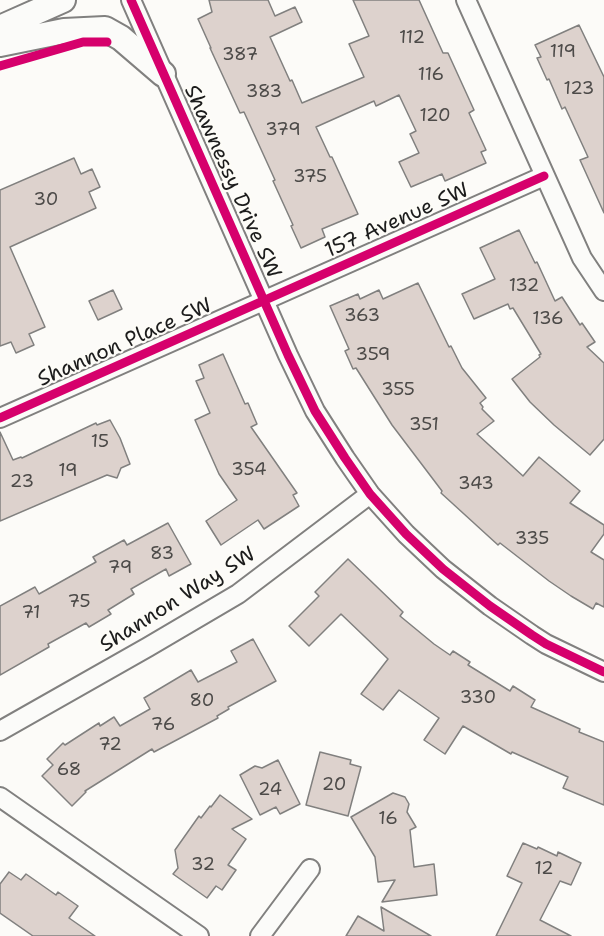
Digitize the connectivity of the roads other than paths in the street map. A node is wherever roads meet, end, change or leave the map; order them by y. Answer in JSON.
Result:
{"nodes":[{"id":1,"x":63,"y":0,"type":"edge"},
{"id":2,"x":131,"y":0,"type":"edge"},
{"id":3,"x":466,"y":0,"type":"edge"},
{"id":4,"x":0,"y":28,"type":"edge"},
{"id":5,"x":0,"y":44,"type":"edge"},
{"id":6,"x":163,"y":74,"type":"junction"},
{"id":7,"x":544,"y":176,"type":"junction"},
{"id":8,"x":604,"y":291,"type":"edge"},
{"id":9,"x":265,"y":300,"type":"junction"},
{"id":10,"x":0,"y":418,"type":"edge"},
{"id":11,"x":370,"y":494,"type":"junction"},
{"id":12,"x":604,"y":672,"type":"edge"},
{"id":13,"x":0,"y":731,"type":"edge"},
{"id":14,"x":0,"y":797,"type":"edge"},
{"id":15,"x":310,"y":869,"type":"dead end"},
{"id":16,"x":199,"y":936,"type":"edge"},
{"id":17,"x":260,"y":936,"type":"edge"}],
"edges":[{"from":1,"to":4,"type":"main road"},
{"from":2,"to":6,"type":"street","name":"Shawnessy Drive SW"},
{"from":3,"to":7,"type":"street"},
{"from":5,"to":6,"type":"main road"},
{"from":6,"to":9,"type":"street","name":"Shawnessy Drive SW"},
{"from":7,"to":8,"type":"street"},
{"from":7,"to":9,"type":"street","name":"157 Avenue SW"},
{"from":9,"to":10,"type":"street","name":"Shannon Place SW"},
{"from":9,"to":11,"type":"street","name":"Shawnessy Drive SW"},
{"from":11,"to":12,"type":"street","name":"Shawnessy Drive SW"},
{"from":11,"to":13,"type":"street","name":"Shannon Way SW"},
{"from":14,"to":16,"type":"street"},
{"from":15,"to":17,"type":"street"}]}
